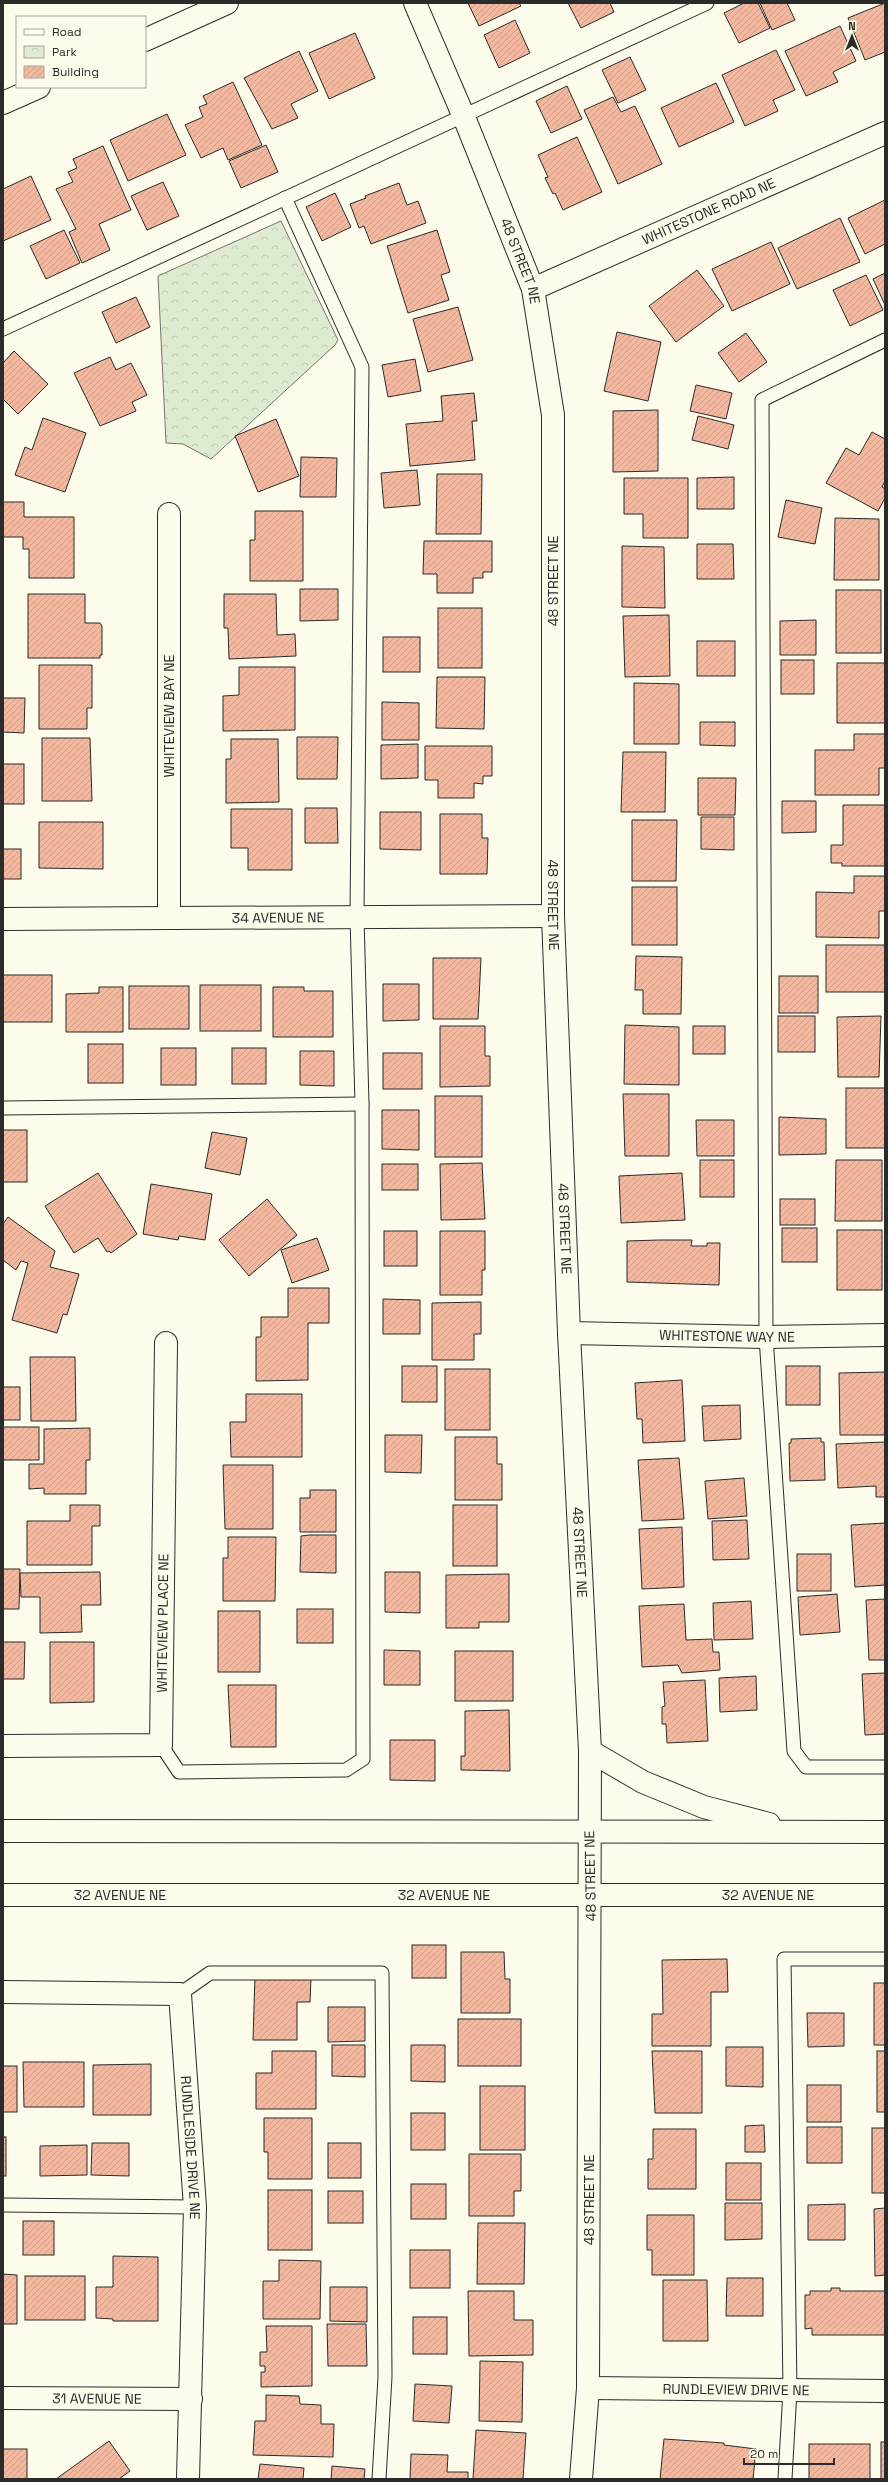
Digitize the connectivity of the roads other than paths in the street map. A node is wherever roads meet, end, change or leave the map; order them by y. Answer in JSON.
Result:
{"nodes":[{"id":1,"x":227,"y":3,"type":"edge"},
{"id":2,"x":415,"y":3,"type":"edge"},
{"id":3,"x":707,"y":3,"type":"edge"},
{"id":4,"x":146,"y":40,"type":"edge"},
{"id":5,"x":37,"y":88,"type":"edge"},
{"id":6,"x":3,"y":103,"type":"edge"},
{"id":7,"x":464,"y":117,"type":"junction"},
{"id":8,"x":885,"y":133,"type":"edge"},
{"id":9,"x":285,"y":198,"type":"junction"},
{"id":10,"x":533,"y":290,"type":"junction"},
{"id":11,"x":3,"y":329,"type":"edge"},
{"id":12,"x":885,"y":340,"type":"edge"},
{"id":13,"x":169,"y":514,"type":"dead end"},
{"id":14,"x":553,"y":916,"type":"junction"},
{"id":15,"x":357,"y":917,"type":"junction"},
{"id":16,"x":169,"y":918,"type":"junction"},
{"id":17,"x":3,"y":919,"type":"edge"},
{"id":18,"x":362,"y":1104,"type":"junction"},
{"id":19,"x":3,"y":1108,"type":"edge"},
{"id":20,"x":569,"y":1333,"type":"junction"},
{"id":21,"x":885,"y":1335,"type":"edge"},
{"id":22,"x":766,"y":1337,"type":"junction"},
{"id":23,"x":166,"y":1343,"type":"dead end"},
{"id":24,"x":161,"y":1745,"type":"junction"},
{"id":25,"x":3,"y":1746,"type":"edge"},
{"id":26,"x":590,"y":1751,"type":"junction"},
{"id":27,"x":885,"y":1767,"type":"edge"},
{"id":28,"x":3,"y":1831,"type":"edge"},
{"id":29,"x":589,"y":1832,"type":"junction"},
{"id":30,"x":797,"y":1832,"type":"junction"},
{"id":31,"x":885,"y":1832,"type":"edge"},
{"id":32,"x":3,"y":1895,"type":"edge"},
{"id":33,"x":885,"y":1895,"type":"edge"},
{"id":34,"x":590,"y":1896,"type":"junction"},
{"id":35,"x":885,"y":1959,"type":"edge"},
{"id":36,"x":3,"y":1992,"type":"edge"},
{"id":37,"x":180,"y":1994,"type":"junction"},
{"id":38,"x":3,"y":2205,"type":"edge"},
{"id":39,"x":195,"y":2207,"type":"junction"},
{"id":40,"x":588,"y":2388,"type":"junction"},
{"id":41,"x":790,"y":2390,"type":"junction"},
{"id":42,"x":885,"y":2391,"type":"edge"},
{"id":43,"x":3,"y":2398,"type":"edge"},
{"id":44,"x":191,"y":2400,"type":"junction"},
{"id":45,"x":188,"y":2479,"type":"edge"},
{"id":46,"x":379,"y":2479,"type":"edge"},
{"id":47,"x":581,"y":2479,"type":"edge"},
{"id":48,"x":785,"y":2479,"type":"edge"}],
"edges":[{"from":1,"to":4,"type":"street"},
{"from":2,"to":7,"type":"street","name":"48 STREET NE"},
{"from":3,"to":7,"type":"lane"},
{"from":5,"to":6,"type":"street"},
{"from":7,"to":9,"type":"lane"},
{"from":7,"to":10,"type":"street","name":"48 STREET NE"},
{"from":8,"to":10,"type":"street","name":"WHITESTONE ROAD NE"},
{"from":9,"to":11,"type":"lane"},
{"from":9,"to":15,"type":"lane"},
{"from":10,"to":14,"type":"street","name":"48 STREET NE"},
{"from":12,"to":22,"type":"lane"},
{"from":13,"to":16,"type":"street","name":"WHITEVIEW BAY NE"},
{"from":14,"to":15,"type":"street","name":"34 AVENUE NE"},
{"from":14,"to":20,"type":"street","name":"48 STREET NE"},
{"from":15,"to":16,"type":"street","name":"34 AVENUE NE"},
{"from":15,"to":18,"type":"lane"},
{"from":16,"to":17,"type":"street","name":"34 AVENUE NE"},
{"from":18,"to":19,"type":"lane"},
{"from":18,"to":24,"type":"lane"},
{"from":20,"to":22,"type":"street","name":"WHITESTONE WAY NE"},
{"from":20,"to":26,"type":"street","name":"48 STREET NE"},
{"from":21,"to":22,"type":"street","name":"WHITESTONE WAY NE"},
{"from":22,"to":27,"type":"lane"},
{"from":23,"to":24,"type":"street","name":"WHITEVIEW PLACE NE"},
{"from":24,"to":25,"type":"street"},
{"from":26,"to":29,"type":"street","name":"48 STREET NE"},
{"from":26,"to":30,"type":"street"},
{"from":28,"to":29,"type":"street"},
{"from":29,"to":30,"type":"street"},
{"from":29,"to":34,"type":"street","name":"48 STREET NE"},
{"from":30,"to":31,"type":"street"},
{"from":32,"to":34,"type":"street","name":"32 AVENUE NE"},
{"from":33,"to":34,"type":"street","name":"32 AVENUE NE"},
{"from":34,"to":40,"type":"street","name":"48 STREET NE"},
{"from":35,"to":41,"type":"lane"},
{"from":36,"to":37,"type":"street"},
{"from":37,"to":39,"type":"street","name":"RUNDLESIDE DRIVE NE"},
{"from":37,"to":46,"type":"lane"},
{"from":38,"to":39,"type":"lane"},
{"from":39,"to":44,"type":"street","name":"RUNDLESIDE DRIVE NE"},
{"from":40,"to":41,"type":"street","name":"RUNDLEVIEW DRIVE NE"},
{"from":40,"to":47,"type":"street","name":"48 STREET NE"},
{"from":41,"to":42,"type":"street","name":"RUNDLEVIEW DRIVE NE"},
{"from":41,"to":48,"type":"lane"},
{"from":43,"to":44,"type":"street","name":"31 AVENUE NE"},
{"from":44,"to":45,"type":"street","name":"RUNDLESIDE DRIVE NE"}]}
